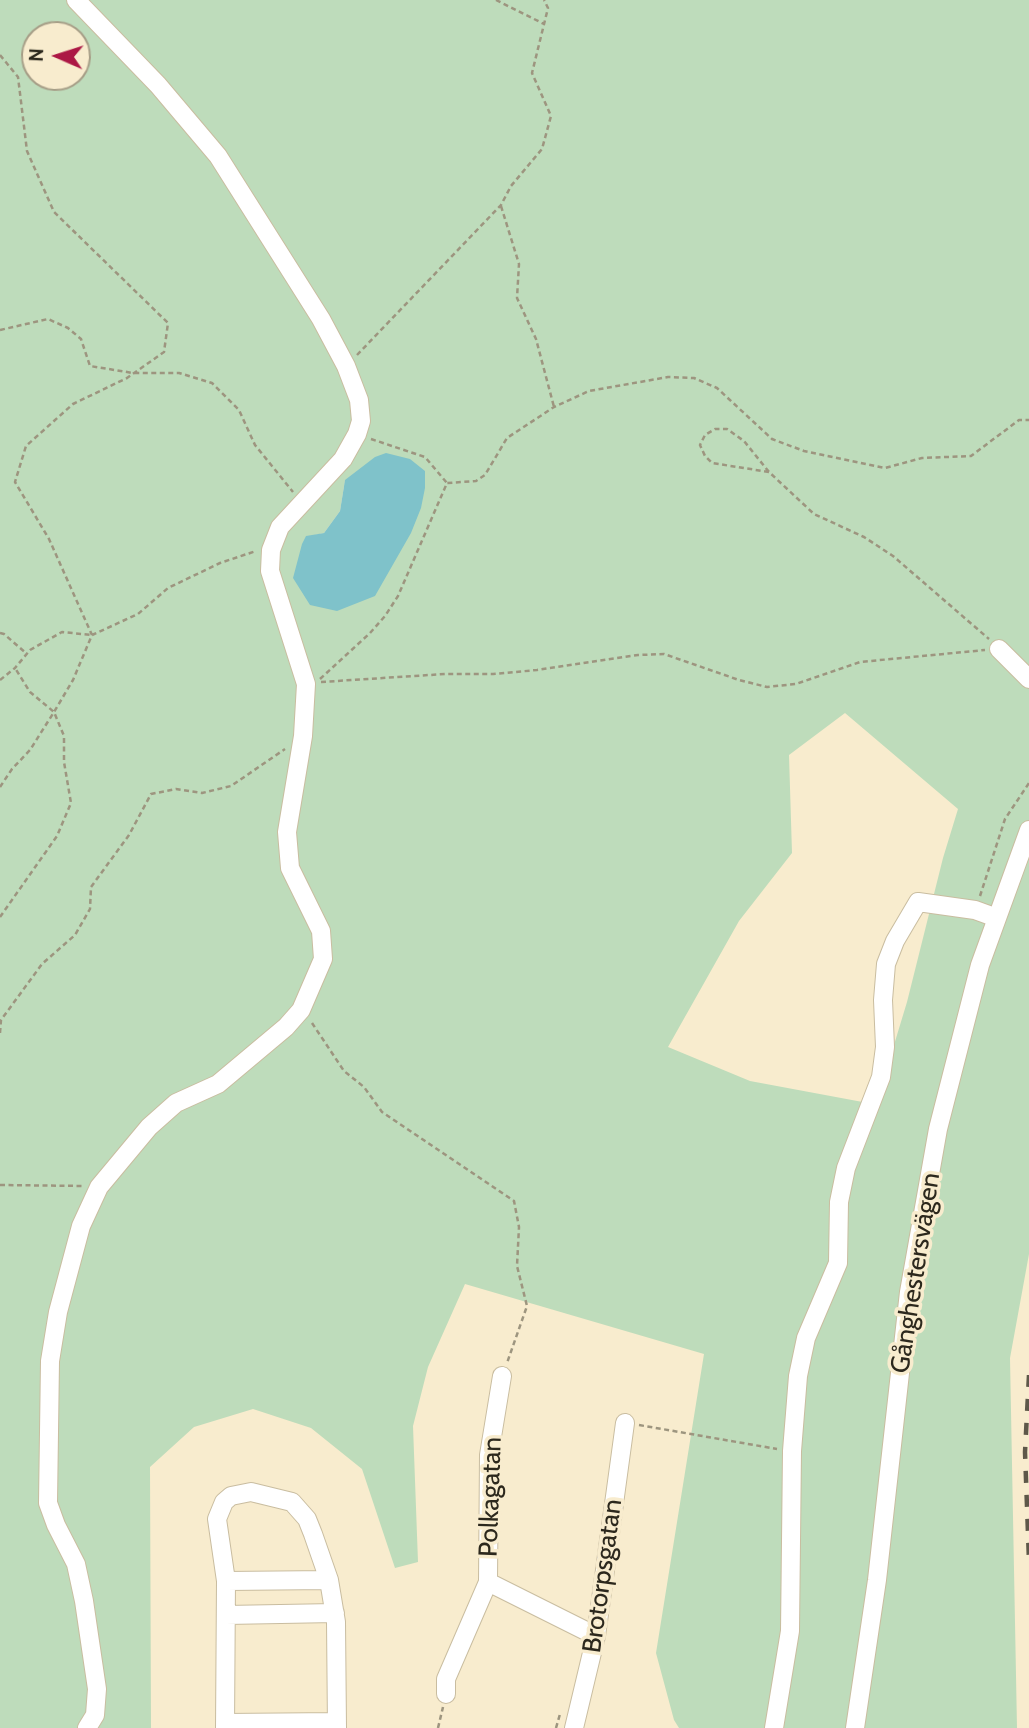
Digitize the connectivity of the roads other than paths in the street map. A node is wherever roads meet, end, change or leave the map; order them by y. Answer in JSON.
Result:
{"nodes":[{"id":1,"x":76,"y":0,"type":"edge"},
{"id":2,"x":999,"y":649,"type":"road end"},
{"id":3,"x":1029,"y":679,"type":"edge"},
{"id":4,"x":1029,"y":830,"type":"edge"},
{"id":5,"x":997,"y":918,"type":"junction"},
{"id":6,"x":502,"y":1376,"type":"road end"},
{"id":7,"x":625,"y":1423,"type":"road end"},
{"id":8,"x":328,"y":1580,"type":"junction"},
{"id":9,"x":226,"y":1581,"type":"junction"},
{"id":10,"x":488,"y":1582,"type":"junction"},
{"id":11,"x":335,"y":1614,"type":"junction"},
{"id":12,"x":226,"y":1615,"type":"junction"},
{"id":13,"x":596,"y":1636,"type":"junction"},
{"id":14,"x":446,"y":1694,"type":"road end"},
{"id":15,"x":225,"y":1725,"type":"edge"},
{"id":16,"x":337,"y":1725,"type":"edge"},
{"id":17,"x":87,"y":1728,"type":"edge"},
{"id":18,"x":574,"y":1728,"type":"edge"},
{"id":19,"x":774,"y":1728,"type":"edge"},
{"id":20,"x":855,"y":1728,"type":"edge"}],
"edges":[{"from":1,"to":17,"type":"street"},
{"from":2,"to":3,"type":"street"},
{"from":4,"to":5,"type":"street","name":"Gånghestersvägen"},
{"from":5,"to":19,"type":"street"},
{"from":5,"to":20,"type":"street","name":"Gånghestersvägen"},
{"from":6,"to":10,"type":"street","name":"Polkagatan"},
{"from":7,"to":13,"type":"street","name":"Brotorpsgatan"},
{"from":8,"to":9,"type":"street"},
{"from":8,"to":9,"type":"street"},
{"from":8,"to":11,"type":"street"},
{"from":9,"to":12,"type":"street"},
{"from":10,"to":13,"type":"street","name":"Polkagatan"},
{"from":10,"to":14,"type":"street"},
{"from":11,"to":12,"type":"street"},
{"from":11,"to":16,"type":"street"},
{"from":12,"to":15,"type":"street"},
{"from":13,"to":18,"type":"street","name":"Brotorpsgatan"},
{"from":15,"to":16,"type":"street"}]}
